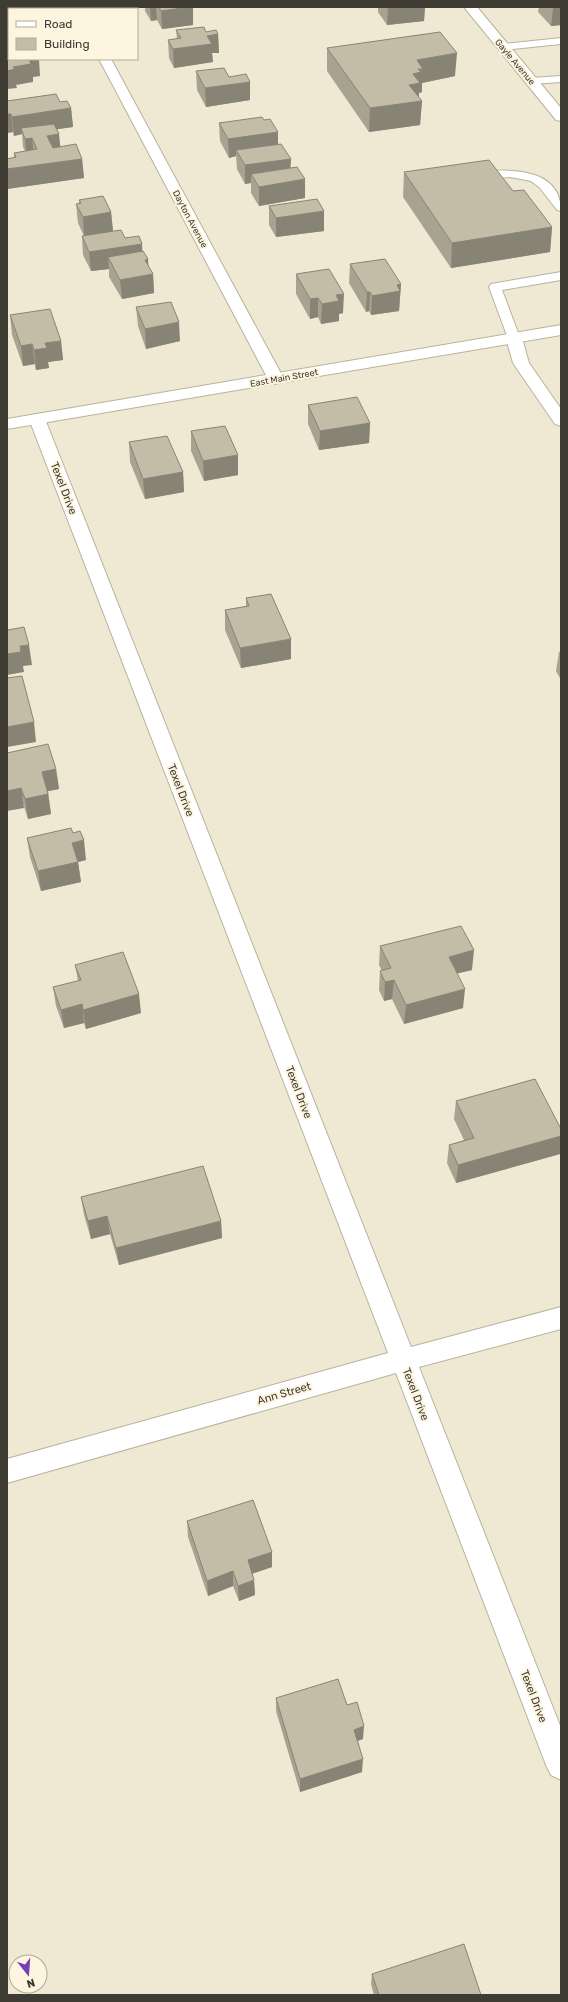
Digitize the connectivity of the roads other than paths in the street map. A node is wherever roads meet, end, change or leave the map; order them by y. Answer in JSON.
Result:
{"nodes":[{"id":1,"x":470,"y":7,"type":"edge"},
{"id":2,"x":561,"y":41,"type":"edge"},
{"id":3,"x":503,"y":46,"type":"junction"},
{"id":4,"x":106,"y":60,"type":"edge"},
{"id":5,"x":561,"y":78,"type":"edge"},
{"id":6,"x":531,"y":81,"type":"junction"},
{"id":7,"x":561,"y":117,"type":"edge"},
{"id":8,"x":463,"y":179,"type":"edge"},
{"id":9,"x":561,"y":207,"type":"edge"},
{"id":10,"x":561,"y":276,"type":"edge"},
{"id":11,"x":561,"y":330,"type":"edge"},
{"id":12,"x":514,"y":338,"type":"junction"},
{"id":13,"x":276,"y":379,"type":"junction"},
{"id":14,"x":37,"y":419,"type":"junction"},
{"id":15,"x":561,"y":421,"type":"edge"},
{"id":16,"x":7,"y":424,"type":"edge"},
{"id":17,"x":561,"y":1318,"type":"edge"},
{"id":18,"x":403,"y":1360,"type":"junction"},
{"id":19,"x":7,"y":1471,"type":"edge"},
{"id":20,"x":561,"y":1765,"type":"edge"}],
"edges":[{"from":1,"to":3,"type":"street","name":"Gayle Avenue"},
{"from":2,"to":3,"type":"lane"},
{"from":3,"to":6,"type":"street","name":"Gayle Avenue"},
{"from":4,"to":13,"type":"street","name":"Dayton Avenue"},
{"from":5,"to":6,"type":"lane"},
{"from":6,"to":7,"type":"street","name":"Gayle Avenue"},
{"from":8,"to":9,"type":"lane"},
{"from":10,"to":12,"type":"lane"},
{"from":11,"to":12,"type":"street","name":"East Main Street"},
{"from":12,"to":13,"type":"street","name":"East Main Street"},
{"from":12,"to":15,"type":"street"},
{"from":13,"to":14,"type":"street","name":"East Main Street"},
{"from":14,"to":16,"type":"street","name":"East Main Street"},
{"from":14,"to":18,"type":"street","name":"Texel Drive"},
{"from":17,"to":18,"type":"street","name":"Ann Street"},
{"from":18,"to":19,"type":"street","name":"Ann Street"},
{"from":18,"to":20,"type":"street","name":"Texel Drive"}]}
